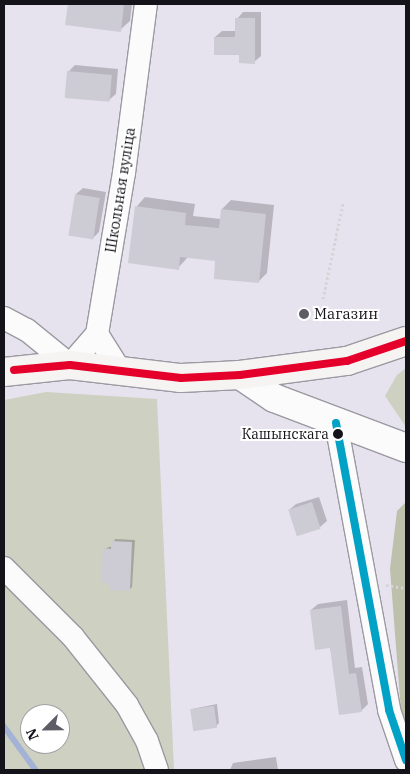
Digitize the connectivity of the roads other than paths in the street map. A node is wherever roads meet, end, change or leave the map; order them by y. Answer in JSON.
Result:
{"nodes":[{"id":1,"x":146,"y":4,"type":"edge"},
{"id":2,"x":4,"y":318,"type":"edge"},
{"id":3,"x":97,"y":334,"type":"junction"},
{"id":4,"x":406,"y":341,"type":"edge"},
{"id":5,"x":70,"y":365,"type":"junction"},
{"id":6,"x":4,"y":372,"type":"edge"},
{"id":7,"x":121,"y":372,"type":"junction"},
{"id":8,"x":240,"y":375,"type":"junction"},
{"id":9,"x":336,"y":423,"type":"junction"},
{"id":10,"x":406,"y":448,"type":"edge"},
{"id":11,"x":4,"y":568,"type":"edge"},
{"id":12,"x":406,"y":760,"type":"edge"},
{"id":13,"x":157,"y":770,"type":"edge"}],
"edges":[{"from":1,"to":3,"type":"street","name":"Школьная вуліца"},
{"from":2,"to":5,"type":"street"},
{"from":3,"to":5,"type":"street"},
{"from":3,"to":7,"type":"street"},
{"from":4,"to":8,"type":"main road"},
{"from":5,"to":6,"type":"main road"},
{"from":5,"to":7,"type":"main road"},
{"from":7,"to":8,"type":"main road"},
{"from":8,"to":9,"type":"street"},
{"from":9,"to":10,"type":"street"},
{"from":9,"to":12,"type":"street"},
{"from":11,"to":13,"type":"street"}]}
